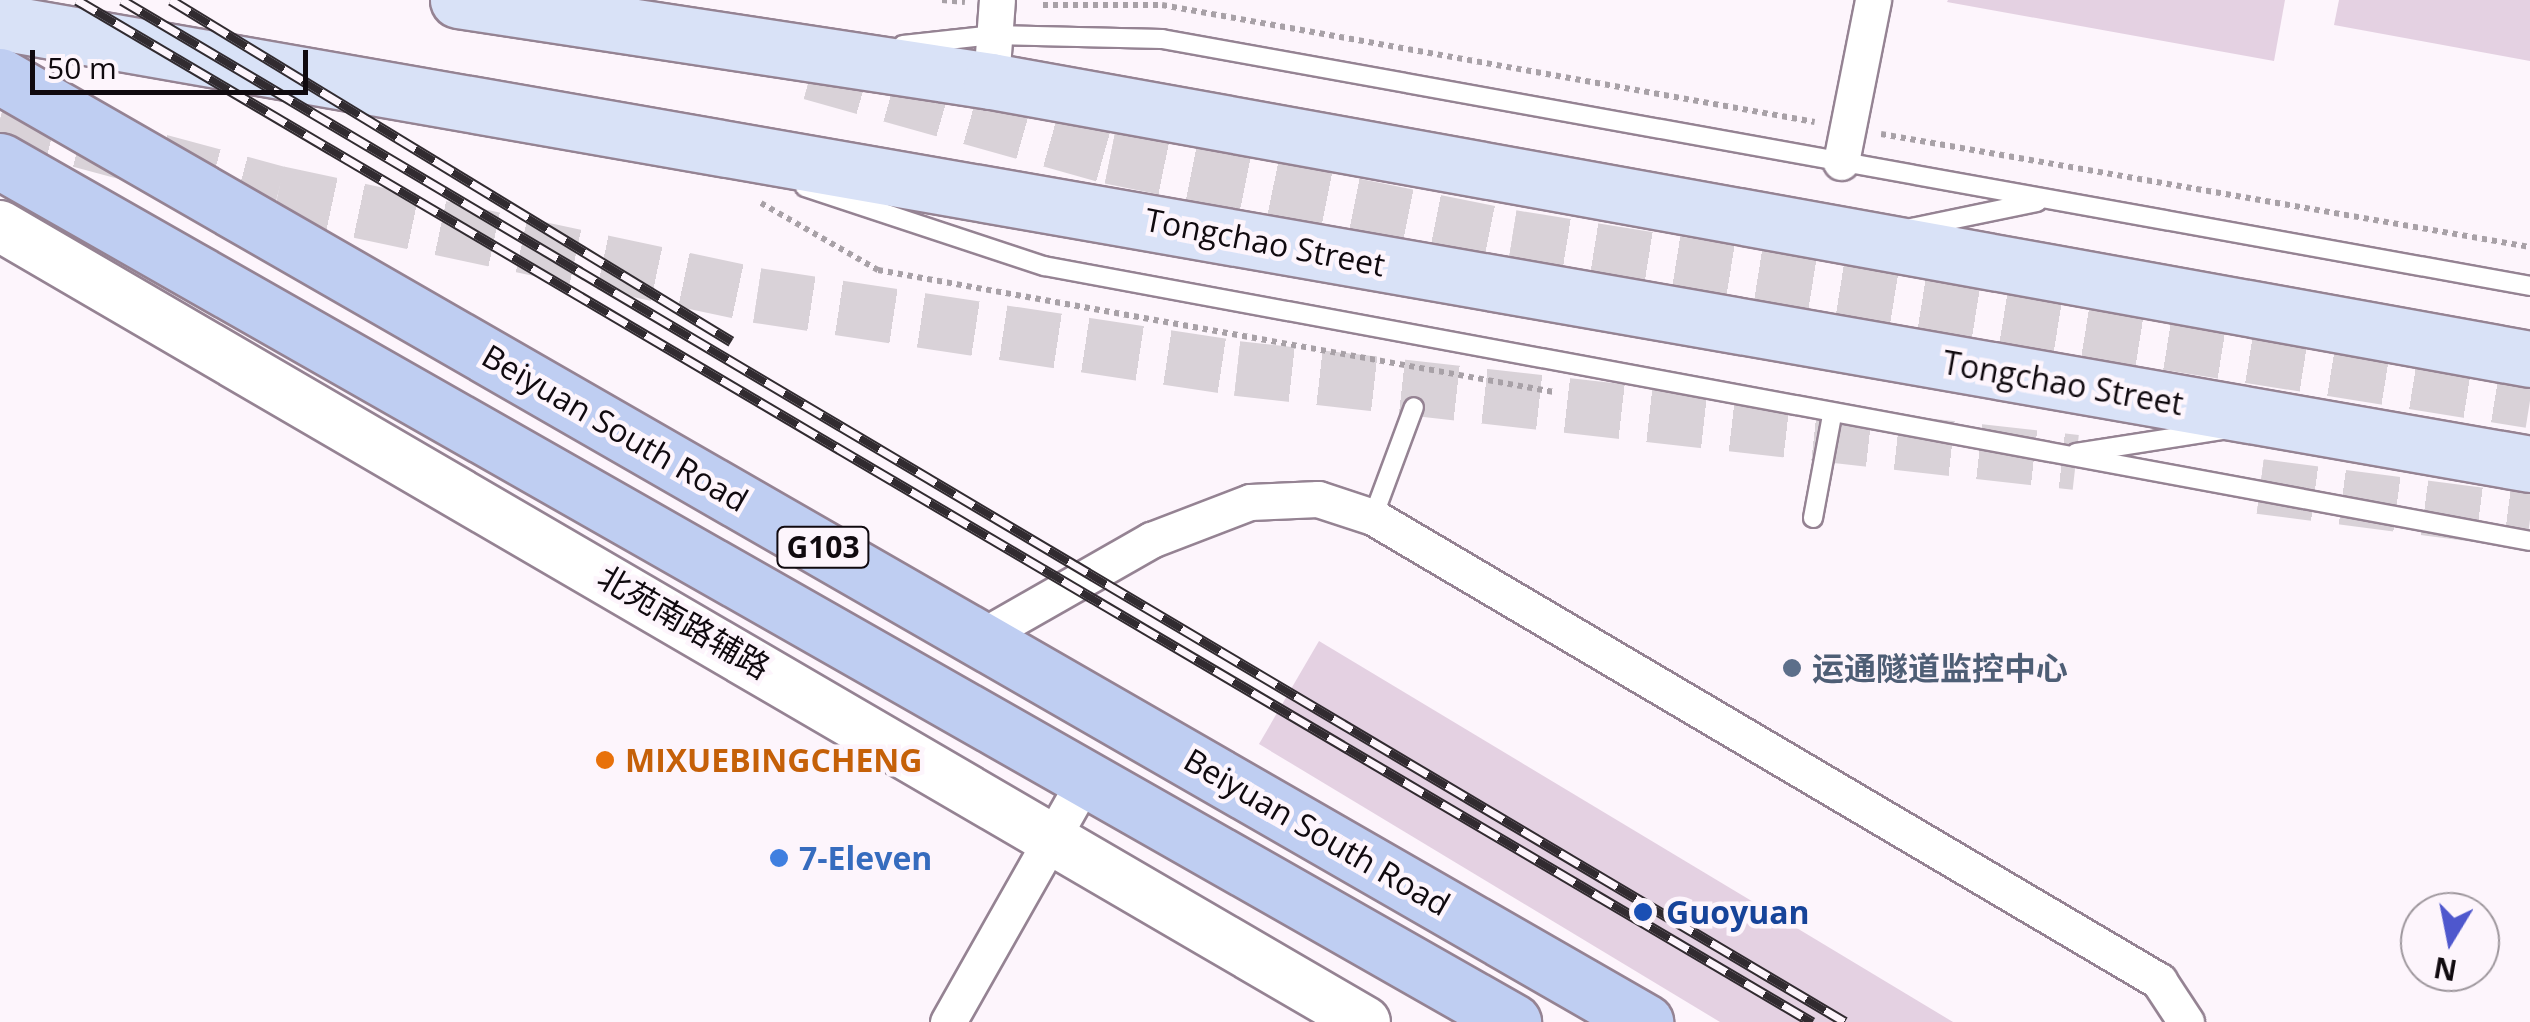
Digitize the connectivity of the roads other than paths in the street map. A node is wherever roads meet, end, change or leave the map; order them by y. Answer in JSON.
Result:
{"nodes":[{"id":1,"x":458,"y":0,"type":"edge"},
{"id":2,"x":1873,"y":0,"type":"edge"},
{"id":3,"x":0,"y":22,"type":"edge"},
{"id":4,"x":994,"y":31,"type":"edge"},
{"id":5,"x":0,"y":76,"type":"edge"},
{"id":6,"x":634,"y":130,"type":"junction"},
{"id":7,"x":1846,"y":145,"type":"junction"},
{"id":8,"x":0,"y":161,"type":"edge"},
{"id":9,"x":2047,"y":200,"type":"junction"},
{"id":10,"x":0,"y":226,"type":"edge"},
{"id":11,"x":1858,"y":239,"type":"junction"},
{"id":12,"x":2530,"y":286,"type":"edge"},
{"id":13,"x":2530,"y":358,"type":"edge"},
{"id":14,"x":1414,"y":407,"type":"dead end"},
{"id":15,"x":1832,"y":415,"type":"junction"},
{"id":16,"x":2282,"y":421,"type":"junction"},
{"id":17,"x":2060,"y":456,"type":"junction"},
{"id":18,"x":2530,"y":464,"type":"edge"},
{"id":19,"x":1373,"y":516,"type":"junction"},
{"id":20,"x":1813,"y":518,"type":"dead end"},
{"id":21,"x":2530,"y":541,"type":"edge"},
{"id":22,"x":981,"y":637,"type":"junction"},
{"id":23,"x":1088,"y":774,"type":"junction"},
{"id":24,"x":1054,"y":836,"type":"junction"},
{"id":25,"x":948,"y":1022,"type":"edge"},
{"id":26,"x":1365,"y":1022,"type":"edge"},
{"id":27,"x":1513,"y":1022,"type":"edge"},
{"id":28,"x":1644,"y":1022,"type":"edge"},
{"id":29,"x":2186,"y":1022,"type":"edge"}],
"edges":[{"from":1,"to":4,"type":"main road"},
{"from":2,"to":7,"type":"street"},
{"from":3,"to":6,"type":"main road","name":"Tongchao Street"},
{"from":4,"to":7,"type":"lane"},
{"from":4,"to":11,"type":"main road"},
{"from":5,"to":22,"type":"highway","name":"Beiyuan South Road","number":"G103"},
{"from":6,"to":15,"type":"lane"},
{"from":6,"to":16,"type":"main road","name":"Tongchao Street"},
{"from":7,"to":9,"type":"lane"},
{"from":8,"to":23,"type":"highway","name":"Beiyuan South Road","number":"G103"},
{"from":9,"to":11,"type":"lane"},
{"from":9,"to":12,"type":"lane"},
{"from":10,"to":24,"type":"street","name":"北苑南路辅路"},
{"from":11,"to":13,"type":"main road"},
{"from":14,"to":19,"type":"lane"},
{"from":15,"to":17,"type":"lane"},
{"from":15,"to":20,"type":"lane"},
{"from":16,"to":17,"type":"lane"},
{"from":16,"to":18,"type":"main road","name":"Tongchao Street"},
{"from":17,"to":21,"type":"lane"},
{"from":19,"to":22,"type":"street"},
{"from":19,"to":29,"type":"street"},
{"from":22,"to":28,"type":"highway","name":"Beiyuan South Road","number":"G103"},
{"from":23,"to":24,"type":"street"},
{"from":23,"to":27,"type":"highway","name":"Beiyuan South Road","number":"G103"},
{"from":24,"to":25,"type":"street"},
{"from":24,"to":26,"type":"street","name":"北苑南路辅路"}]}
